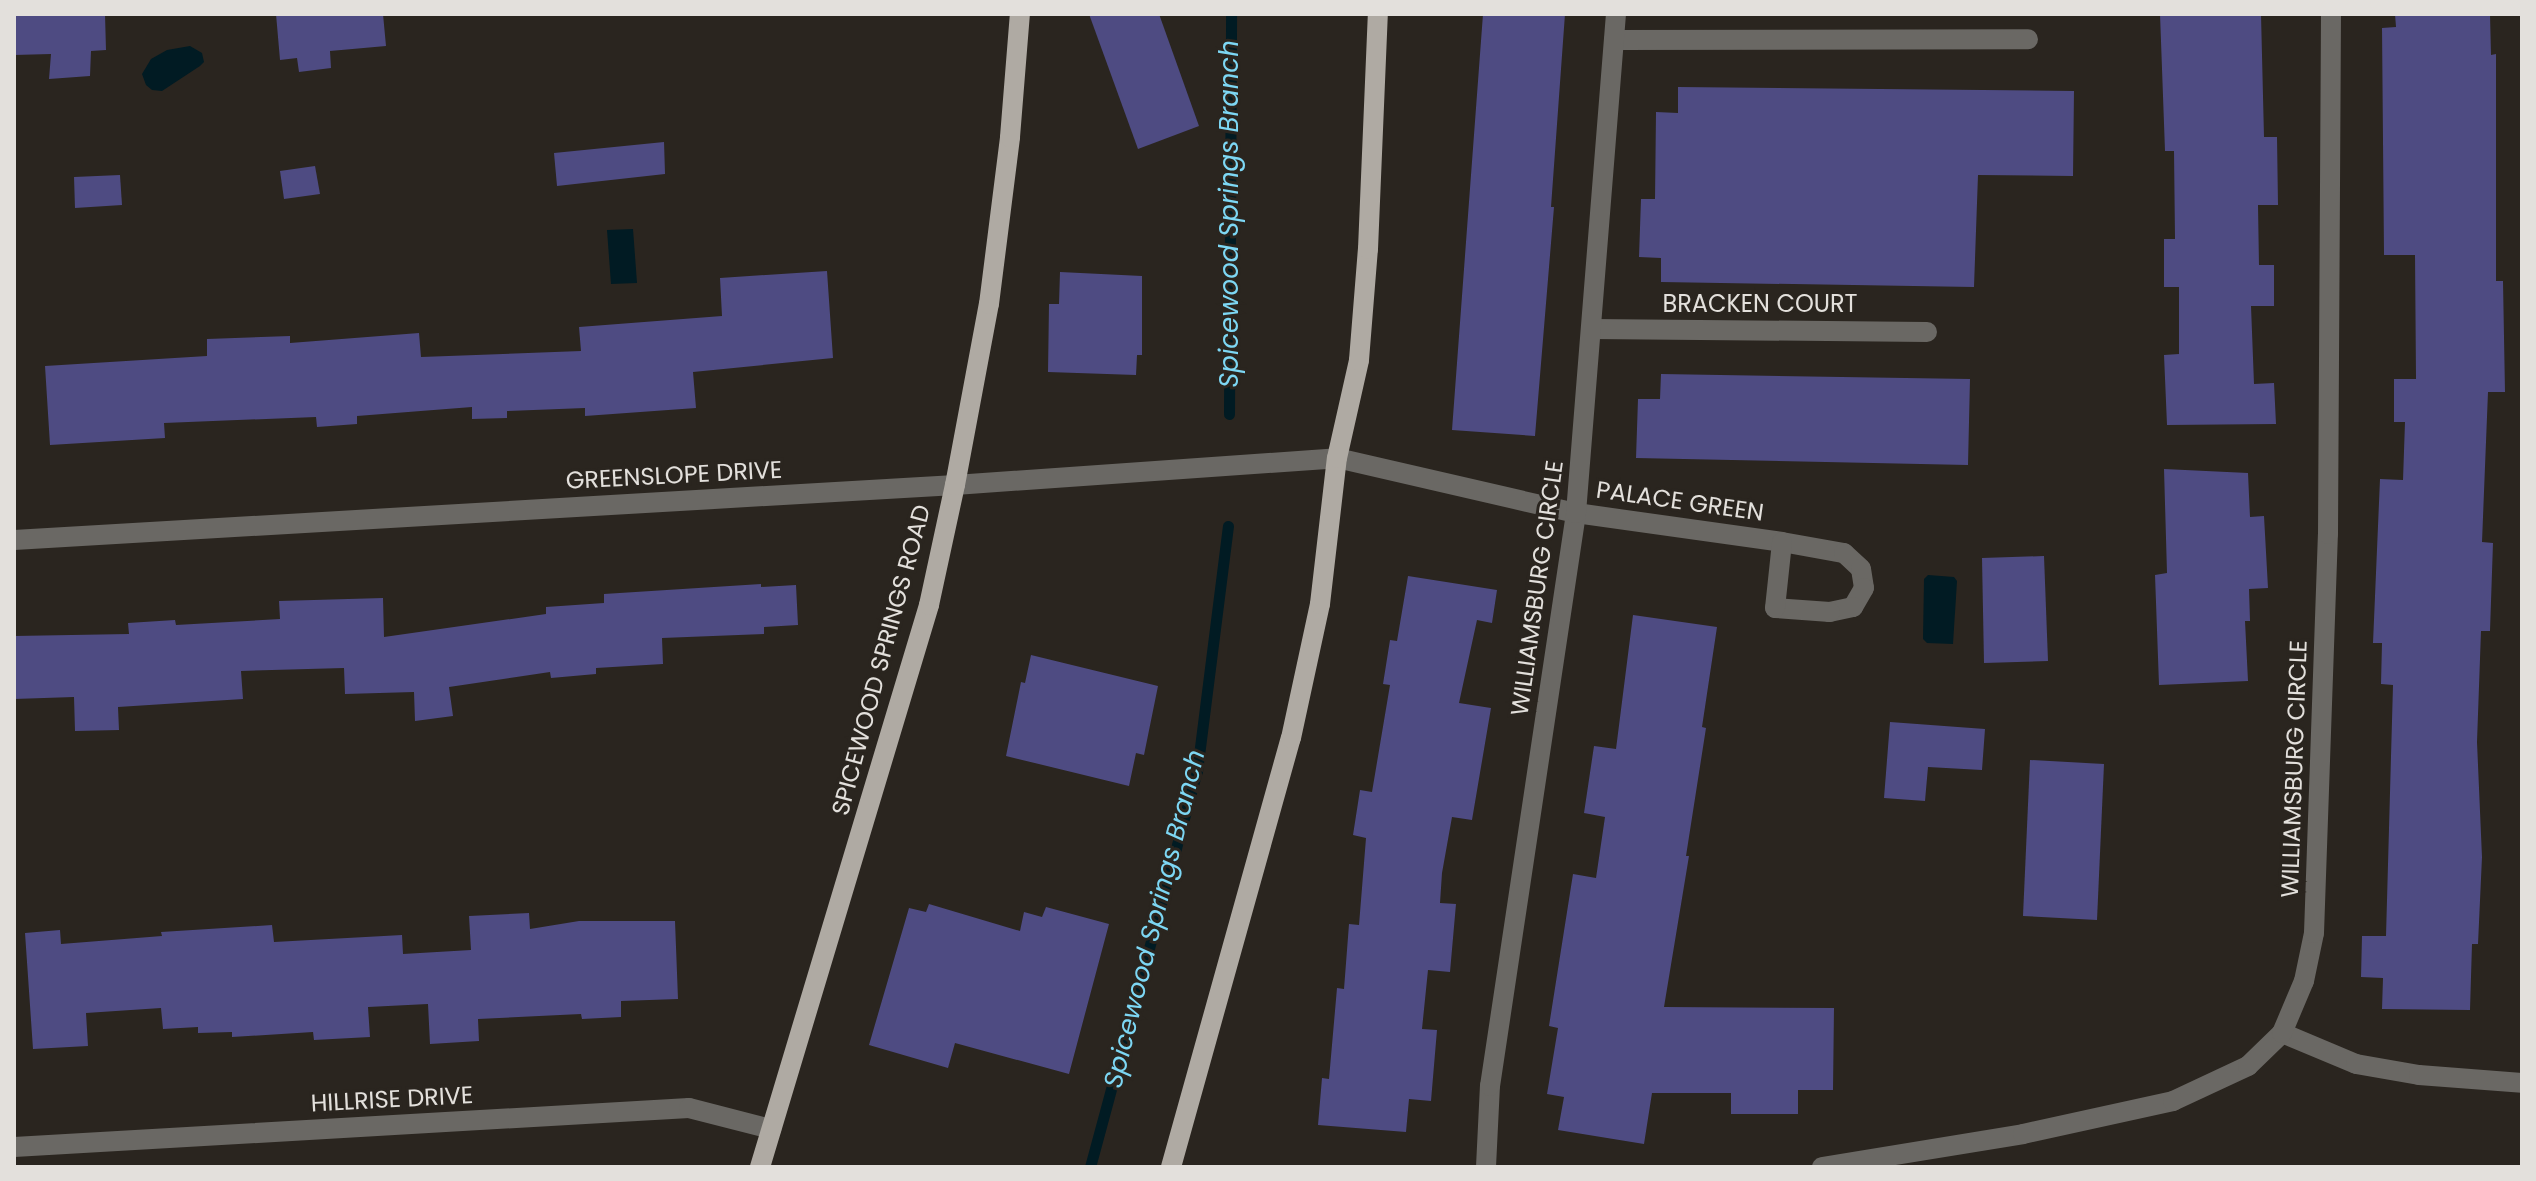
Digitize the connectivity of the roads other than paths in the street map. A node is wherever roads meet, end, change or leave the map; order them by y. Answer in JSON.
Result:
{"nodes":[{"id":1,"x":1020,"y":14,"type":"edge"},
{"id":2,"x":1378,"y":14,"type":"edge"},
{"id":3,"x":1616,"y":14,"type":"edge"},
{"id":4,"x":2331,"y":14,"type":"edge"},
{"id":5,"x":2028,"y":39,"type":"dead end"},
{"id":6,"x":1614,"y":40,"type":"junction"},
{"id":7,"x":1592,"y":329,"type":"junction"},
{"id":8,"x":1927,"y":332,"type":"dead end"},
{"id":9,"x":1337,"y":458,"type":"junction"},
{"id":10,"x":955,"y":485,"type":"junction"},
{"id":11,"x":1576,"y":513,"type":"junction"},
{"id":12,"x":14,"y":540,"type":"edge"},
{"id":13,"x":1782,"y":542,"type":"junction"},
{"id":14,"x":2282,"y":1033,"type":"junction"},
{"id":15,"x":2522,"y":1083,"type":"edge"},
{"id":16,"x":771,"y":1129,"type":"junction"},
{"id":17,"x":14,"y":1147,"type":"edge"},
{"id":18,"x":760,"y":1167,"type":"edge"},
{"id":19,"x":1171,"y":1167,"type":"edge"},
{"id":20,"x":1486,"y":1167,"type":"edge"},
{"id":21,"x":1822,"y":1167,"type":"edge"}],
"edges":[{"from":1,"to":10,"type":"main road","name":"SPICEWOOD SPRINGS ROAD"},
{"from":2,"to":9,"type":"main road"},
{"from":3,"to":6,"type":"street","name":"WILLIAMSBURG CIRCLE"},
{"from":4,"to":14,"type":"street","name":"WILLIAMSBURG CIRCLE"},
{"from":5,"to":6,"type":"street"},
{"from":6,"to":7,"type":"street","name":"WILLIAMSBURG CIRCLE"},
{"from":7,"to":8,"type":"street","name":"BRACKEN COURT"},
{"from":7,"to":11,"type":"street","name":"WILLIAMSBURG CIRCLE"},
{"from":9,"to":10,"type":"street","name":"GREENSLOPE DRIVE"},
{"from":9,"to":11,"type":"street","name":"PALACE GREEN"},
{"from":9,"to":19,"type":"main road"},
{"from":10,"to":12,"type":"street","name":"GREENSLOPE DRIVE"},
{"from":10,"to":16,"type":"main road","name":"SPICEWOOD SPRINGS ROAD"},
{"from":11,"to":13,"type":"street","name":"PALACE GREEN"},
{"from":11,"to":20,"type":"street","name":"WILLIAMSBURG CIRCLE"},
{"from":13,"to":13,"type":"street","name":"PALACE GREEN"},
{"from":14,"to":15,"type":"street"},
{"from":14,"to":21,"type":"street","name":"WILLIAMSBURG CIRCLE"},
{"from":16,"to":17,"type":"street","name":"HILLRISE DRIVE"},
{"from":16,"to":18,"type":"main road","name":"SPICEWOOD SPRINGS ROAD"}]}
